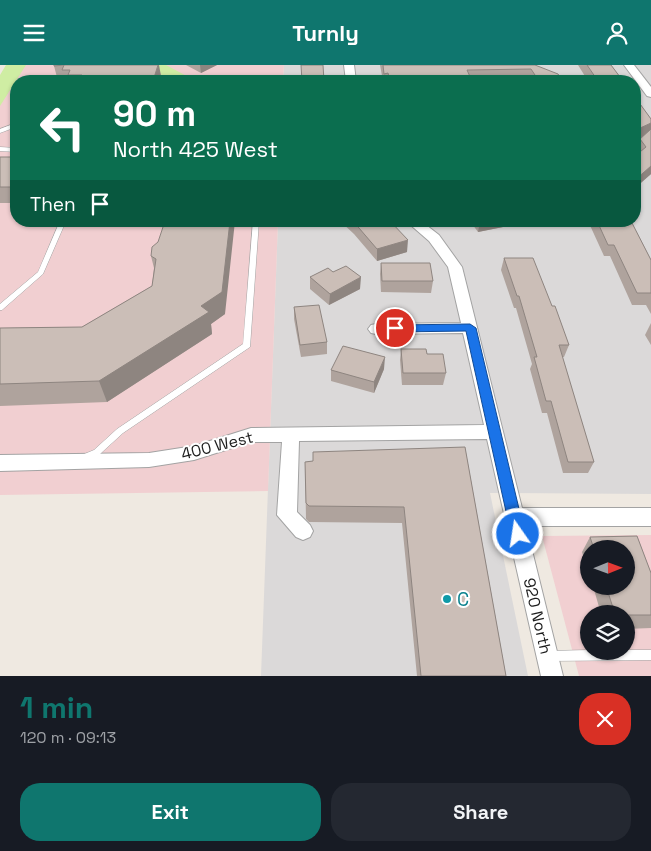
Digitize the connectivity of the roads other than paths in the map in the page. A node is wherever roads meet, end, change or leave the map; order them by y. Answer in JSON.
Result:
{"nodes":[{"id":1,"x":629,"y":65,"type":"edge"},
{"id":2,"x":637,"y":75,"type":"edge"},
{"id":3,"x":641,"y":81,"type":"edge"},
{"id":4,"x":651,"y":94,"type":"edge"},
{"id":5,"x":61,"y":227,"type":"edge"},
{"id":6,"x":256,"y":227,"type":"edge"},
{"id":7,"x":420,"y":227,"type":"edge"},
{"id":8,"x":0,"y":308,"type":"edge"},
{"id":9,"x":470,"y":328,"type":"junction"},
{"id":10,"x":376,"y":329,"type":"dead end"},
{"id":11,"x":495,"y":432,"type":"junction"},
{"id":12,"x":290,"y":433,"type":"junction"},
{"id":13,"x":71,"y":462,"type":"junction"},
{"id":14,"x":0,"y":463,"type":"edge"},
{"id":15,"x":514,"y":517,"type":"junction"},
{"id":16,"x":651,"y":517,"type":"edge"},
{"id":17,"x":303,"y":531,"type":"dead end"},
{"id":18,"x":651,"y":655,"type":"edge"},
{"id":19,"x":547,"y":656,"type":"junction"},
{"id":20,"x":552,"y":676,"type":"edge"}],
"edges":[{"from":1,"to":2,"type":"street"},
{"from":3,"to":4,"type":"street"},
{"from":5,"to":8,"type":"lane"},
{"from":6,"to":13,"type":"lane"},
{"from":7,"to":9,"type":"street","name":"920 North"},
{"from":9,"to":10,"type":"street"},
{"from":9,"to":11,"type":"street","name":"920 North"},
{"from":11,"to":12,"type":"street","name":"400 West"},
{"from":11,"to":15,"type":"street","name":"920 North"},
{"from":12,"to":13,"type":"street","name":"400 West"},
{"from":12,"to":17,"type":"street"},
{"from":13,"to":14,"type":"street","name":"400 West"},
{"from":15,"to":16,"type":"street"},
{"from":15,"to":19,"type":"street","name":"920 North"},
{"from":18,"to":19,"type":"lane"},
{"from":19,"to":20,"type":"street","name":"920 North"}]}
